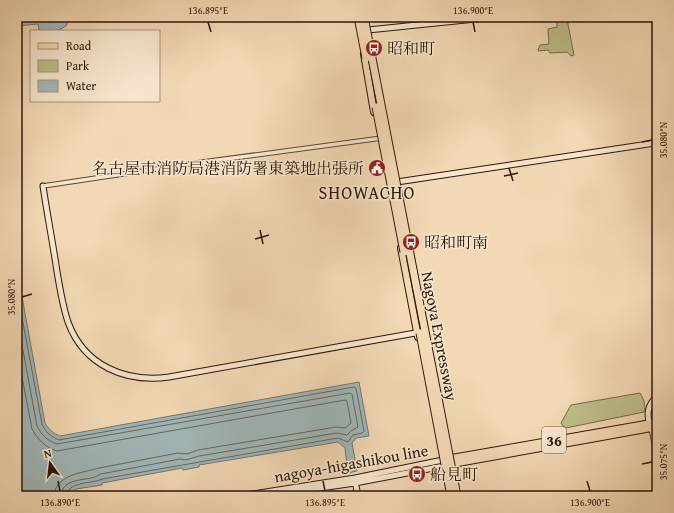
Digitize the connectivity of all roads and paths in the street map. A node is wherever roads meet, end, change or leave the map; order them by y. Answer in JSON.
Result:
{"nodes":[{"id":1,"x":358,"y":17,"type":"edge"},
{"id":2,"x":365,"y":17,"type":"edge"},
{"id":3,"x":495,"y":17,"type":"edge"},
{"id":4,"x":368,"y":30,"type":"junction"},
{"id":5,"x":657,"y":119,"type":"edge"},
{"id":6,"x":389,"y":137,"type":"junction"},
{"id":7,"x":379,"y":139,"type":"junction"},
{"id":8,"x":655,"y":142,"type":"junction"},
{"id":9,"x":657,"y":153,"type":"edge"},
{"id":10,"x":398,"y":182,"type":"junction"},
{"id":11,"x":42,"y":186,"type":"joint"},
{"id":12,"x":426,"y":331,"type":"junction"},
{"id":13,"x":417,"y":332,"type":"junction"},
{"id":14,"x":657,"y":396,"type":"edge"},
{"id":15,"x":657,"y":422,"type":"edge"},
{"id":16,"x":652,"y":426,"type":"edge"},
{"id":17,"x":657,"y":460,"type":"edge"},
{"id":18,"x":448,"y":461,"type":"junction"},
{"id":19,"x":355,"y":481,"type":"junction"},
{"id":20,"x":240,"y":496,"type":"edge"},
{"id":21,"x":265,"y":496,"type":"edge"},
{"id":22,"x":358,"y":496,"type":"edge"},
{"id":23,"x":450,"y":496,"type":"edge"},
{"id":24,"x":458,"y":496,"type":"edge"}],
"edges":[{"from":1,"to":7,"type":"main road"},
{"from":1,"to":23,"type":"highway","name":"Nagoya Expressway","bridge":true},
{"from":2,"to":4,"type":"main road"},
{"from":2,"to":18,"type":"highway","name":"Nagoya Expressway","bridge":true},
{"from":3,"to":4,"type":"street"},
{"from":4,"to":6,"type":"main road"},
{"from":5,"to":8,"type":"street"},
{"from":6,"to":7,"type":"street"},
{"from":6,"to":10,"type":"main road"},
{"from":7,"to":11,"type":"street"},
{"from":7,"to":13,"type":"main road"},
{"from":8,"to":9,"type":"street"},
{"from":8,"to":10,"type":"street"},
{"from":10,"to":12,"type":"main road"},
{"from":11,"to":13,"type":"street"},
{"from":12,"to":13,"type":"street"},
{"from":12,"to":18,"type":"main road"},
{"from":13,"to":18,"type":"main road"},
{"from":14,"to":16,"type":"street"},
{"from":15,"to":16,"type":"main road","number":"36"},
{"from":16,"to":17,"type":"street"},
{"from":16,"to":18,"type":"main road","number":"36"},
{"from":18,"to":19,"type":"street","name":"nagoya-higashikou line"},
{"from":18,"to":23,"type":"main road"},
{"from":18,"to":24,"type":"highway","name":"Nagoya Expressway","bridge":true},
{"from":19,"to":20,"type":"street","name":"nagoya-higashikou line"},
{"from":19,"to":21,"type":"street","name":"nagoya-higashikou line"},
{"from":19,"to":22,"type":"street"}]}
